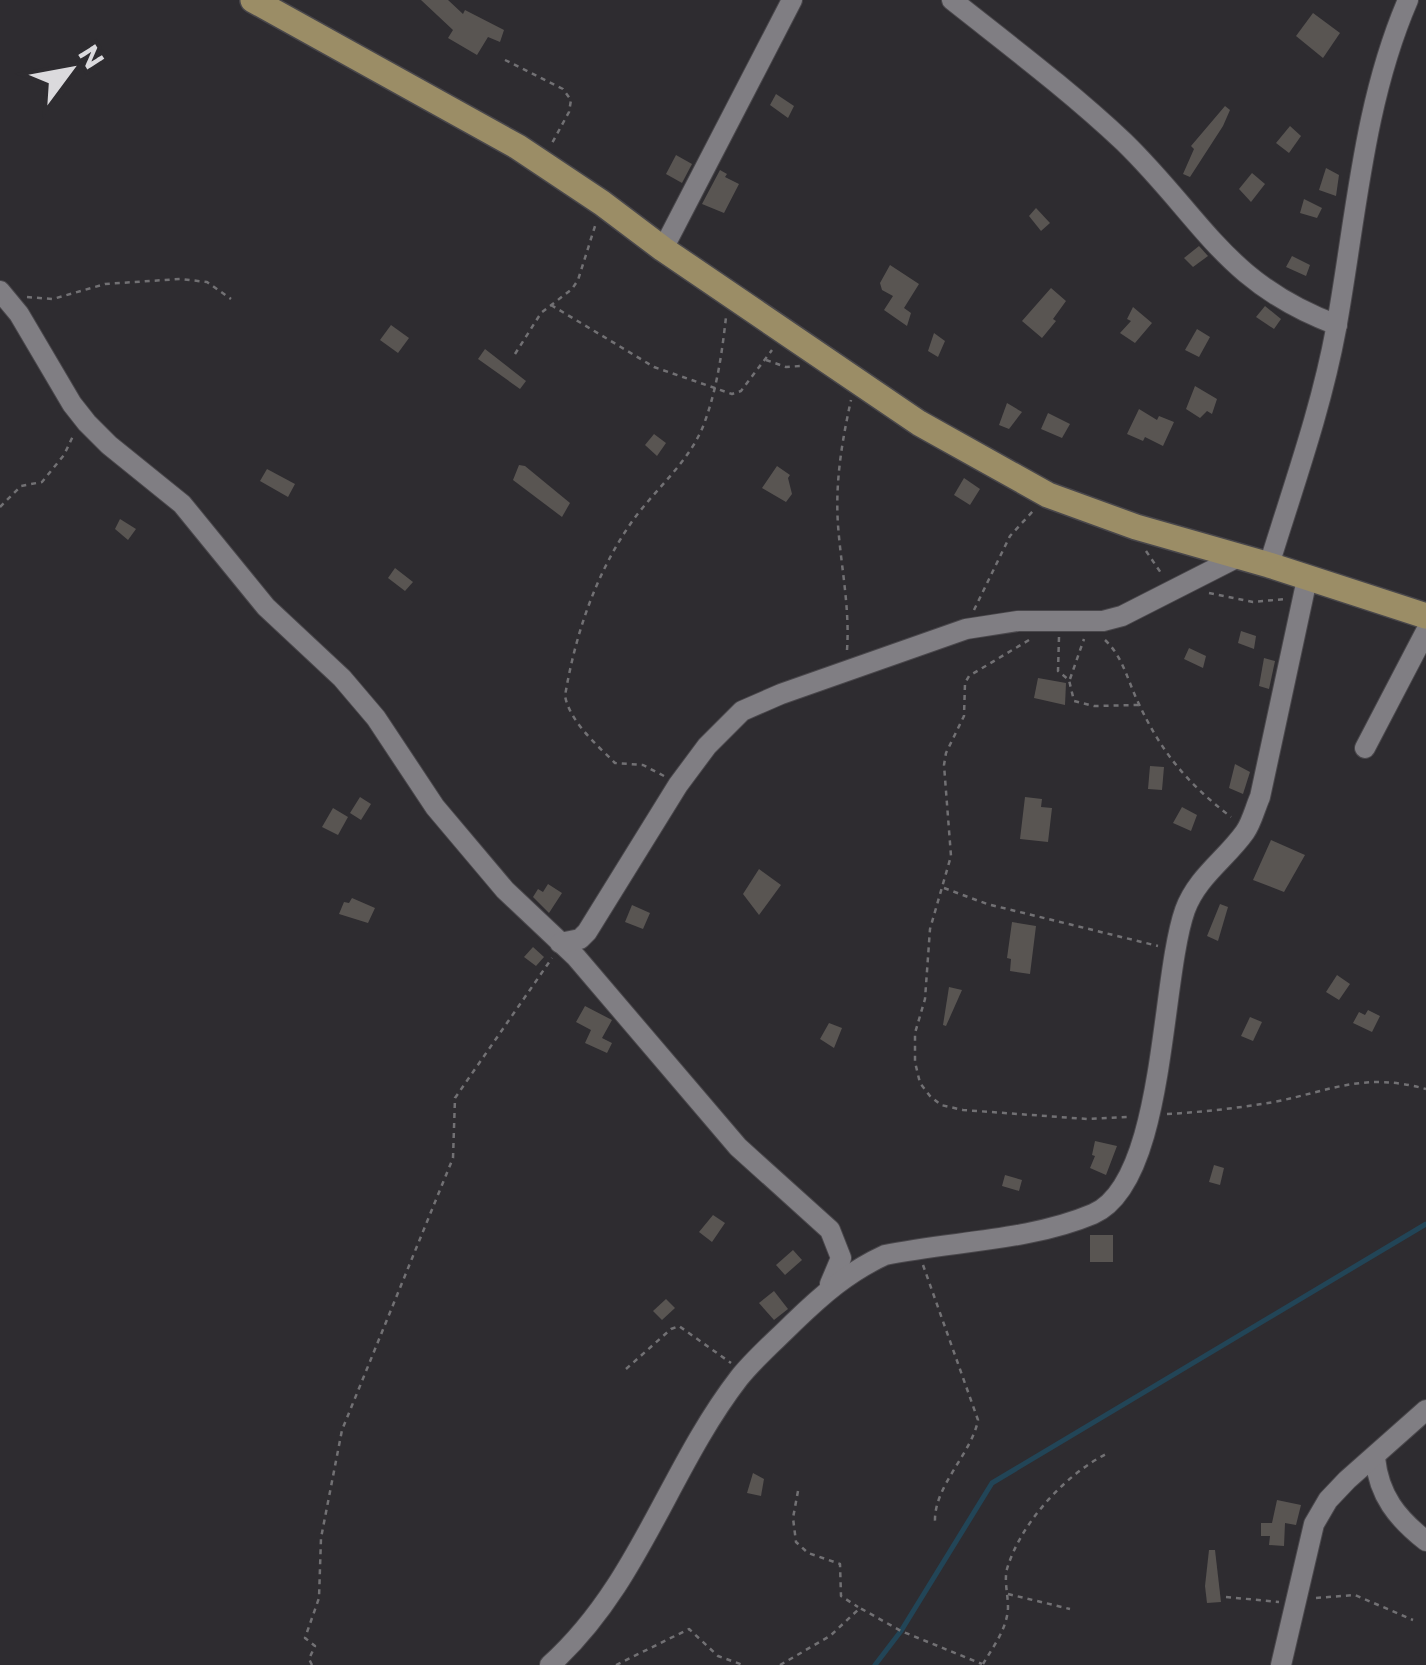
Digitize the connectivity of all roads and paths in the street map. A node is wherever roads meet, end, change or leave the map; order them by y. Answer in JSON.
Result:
{"nodes":[{"id":1,"x":253,"y":0,"type":"edge"},
{"id":2,"x":792,"y":0,"type":"edge"},
{"id":3,"x":952,"y":0,"type":"edge"},
{"id":4,"x":1408,"y":0,"type":"edge"},
{"id":5,"x":504,"y":60,"type":"dead end"},
{"id":6,"x":540,"y":161,"type":"junction"},
{"id":7,"x":602,"y":203,"type":"junction"},
{"id":8,"x":662,"y":249,"type":"junction"},
{"id":9,"x":1,"y":292,"type":"edge"},
{"id":10,"x":730,"y":295,"type":"junction"},
{"id":11,"x":231,"y":300,"type":"dead end"},
{"id":12,"x":550,"y":305,"type":"junction"},
{"id":13,"x":1337,"y":325,"type":"junction"},
{"id":14,"x":783,"y":332,"type":"junction"},
{"id":15,"x":516,"y":354,"type":"dead end"},
{"id":16,"x":818,"y":355,"type":"junction"},
{"id":17,"x":766,"y":360,"type":"junction"},
{"id":18,"x":855,"y":380,"type":"junction"},
{"id":19,"x":715,"y":387,"type":"junction"},
{"id":20,"x":87,"y":423,"type":"junction"},
{"id":21,"x":1048,"y":495,"type":"junction"},
{"id":22,"x":0,"y":507,"type":"edge"},
{"id":23,"x":1136,"y":527,"type":"junction"},
{"id":24,"x":1238,"y":557,"type":"junction"},
{"id":25,"x":1269,"y":565,"type":"junction"},
{"id":26,"x":1178,"y":586,"type":"junction"},
{"id":27,"x":1304,"y":587,"type":"junction"},
{"id":28,"x":1208,"y":593,"type":"dead end"},
{"id":29,"x":1426,"y":616,"type":"edge"},
{"id":30,"x":1057,"y":621,"type":"junction"},
{"id":31,"x":1089,"y":626,"type":"junction"},
{"id":32,"x":966,"y":629,"type":"junction"},
{"id":33,"x":1426,"y":630,"type":"edge"},
{"id":34,"x":845,"y":672,"type":"junction"},
{"id":35,"x":1069,"y":680,"type":"junction"},
{"id":36,"x":1139,"y":705,"type":"junction"},
{"id":37,"x":1366,"y":748,"type":"dead end"},
{"id":38,"x":678,"y":786,"type":"junction"},
{"id":39,"x":1248,"y":829,"type":"junction"},
{"id":40,"x":943,"y":887,"type":"junction"},
{"id":41,"x":560,"y":944,"type":"junction"},
{"id":42,"x":1176,"y":950,"type":"junction"},
{"id":43,"x":1426,"y":1088,"type":"edge"},
{"id":44,"x":1151,"y":1115,"type":"junction"},
{"id":45,"x":830,"y":1230,"type":"junction"},
{"id":46,"x":919,"y":1249,"type":"junction"},
{"id":47,"x":885,"y":1255,"type":"junction"},
{"id":48,"x":827,"y":1290,"type":"junction"},
{"id":49,"x":756,"y":1358,"type":"junction"},
{"id":50,"x":626,"y":1369,"type":"dead end"},
{"id":51,"x":1426,"y":1410,"type":"edge"},
{"id":52,"x":1108,"y":1453,"type":"dead end"},
{"id":53,"x":1374,"y":1458,"type":"junction"},
{"id":54,"x":798,"y":1491,"type":"dead end"},
{"id":55,"x":934,"y":1521,"type":"dead end"},
{"id":56,"x":1426,"y":1541,"type":"edge"},
{"id":57,"x":1007,"y":1594,"type":"junction"},
{"id":58,"x":1226,"y":1597,"type":"dead end"},
{"id":59,"x":1297,"y":1602,"type":"junction"},
{"id":60,"x":860,"y":1608,"type":"junction"},
{"id":61,"x":1070,"y":1610,"type":"dead end"},
{"id":62,"x":1413,"y":1620,"type":"dead end"},
{"id":63,"x":312,"y":1665,"type":"edge"},
{"id":64,"x":550,"y":1665,"type":"edge"},
{"id":65,"x":616,"y":1665,"type":"edge"},
{"id":66,"x":743,"y":1665,"type":"edge"},
{"id":67,"x":780,"y":1665,"type":"edge"},
{"id":68,"x":983,"y":1665,"type":"edge"},
{"id":69,"x":1281,"y":1665,"type":"edge"}],
"edges":[{"from":1,"to":6,"type":"main road"},
{"from":2,"to":8,"type":"street"},
{"from":3,"to":13,"type":"street"},
{"from":4,"to":13,"type":"street"},
{"from":5,"to":6,"type":"path"},
{"from":6,"to":7,"type":"main road"},
{"from":7,"to":8,"type":"main road"},
{"from":7,"to":12,"type":"path"},
{"from":8,"to":10,"type":"main road"},
{"from":9,"to":11,"type":"path"},
{"from":9,"to":20,"type":"street"},
{"from":10,"to":14,"type":"main road"},
{"from":10,"to":19,"type":"path"},
{"from":12,"to":15,"type":"path"},
{"from":12,"to":19,"type":"path"},
{"from":13,"to":25,"type":"street"},
{"from":14,"to":16,"type":"main road"},
{"from":14,"to":17,"type":"path"},
{"from":16,"to":17,"type":"path"},
{"from":16,"to":18,"type":"main road"},
{"from":17,"to":19,"type":"path"},
{"from":18,"to":21,"type":"main road"},
{"from":18,"to":34,"type":"path"},
{"from":19,"to":38,"type":"path"},
{"from":20,"to":22,"type":"path"},
{"from":20,"to":41,"type":"street"},
{"from":21,"to":23,"type":"main road"},
{"from":21,"to":32,"type":"path"},
{"from":23,"to":24,"type":"main road"},
{"from":23,"to":26,"type":"path"},
{"from":24,"to":25,"type":"main road"},
{"from":24,"to":26,"type":"street"},
{"from":25,"to":27,"type":"main road"},
{"from":26,"to":31,"type":"street"},
{"from":27,"to":28,"type":"path"},
{"from":27,"to":29,"type":"main road"},
{"from":27,"to":39,"type":"street"},
{"from":30,"to":31,"type":"street"},
{"from":30,"to":32,"type":"street"},
{"from":30,"to":35,"type":"path"},
{"from":30,"to":40,"type":"path"},
{"from":31,"to":35,"type":"path"},
{"from":31,"to":36,"type":"path"},
{"from":32,"to":34,"type":"street"},
{"from":33,"to":37,"type":"street"},
{"from":34,"to":38,"type":"street"},
{"from":35,"to":36,"type":"path"},
{"from":36,"to":39,"type":"path"},
{"from":38,"to":41,"type":"street"},
{"from":39,"to":42,"type":"street"},
{"from":40,"to":42,"type":"path"},
{"from":40,"to":44,"type":"path"},
{"from":41,"to":45,"type":"street"},
{"from":41,"to":63,"type":"path"},
{"from":42,"to":44,"type":"street"},
{"from":43,"to":44,"type":"path"},
{"from":44,"to":46,"type":"street"},
{"from":45,"to":47,"type":"street"},
{"from":45,"to":48,"type":"street"},
{"from":46,"to":47,"type":"street"},
{"from":46,"to":55,"type":"path"},
{"from":47,"to":48,"type":"street"},
{"from":48,"to":49,"type":"street"},
{"from":49,"to":50,"type":"path"},
{"from":49,"to":64,"type":"street"},
{"from":51,"to":53,"type":"street"},
{"from":52,"to":57,"type":"path"},
{"from":53,"to":56,"type":"street"},
{"from":53,"to":59,"type":"street"},
{"from":54,"to":60,"type":"path"},
{"from":57,"to":61,"type":"path"},
{"from":57,"to":68,"type":"path"},
{"from":58,"to":59,"type":"path"},
{"from":59,"to":62,"type":"path"},
{"from":59,"to":69,"type":"street"},
{"from":60,"to":67,"type":"path"},
{"from":60,"to":68,"type":"path"},
{"from":65,"to":66,"type":"path"}]}
